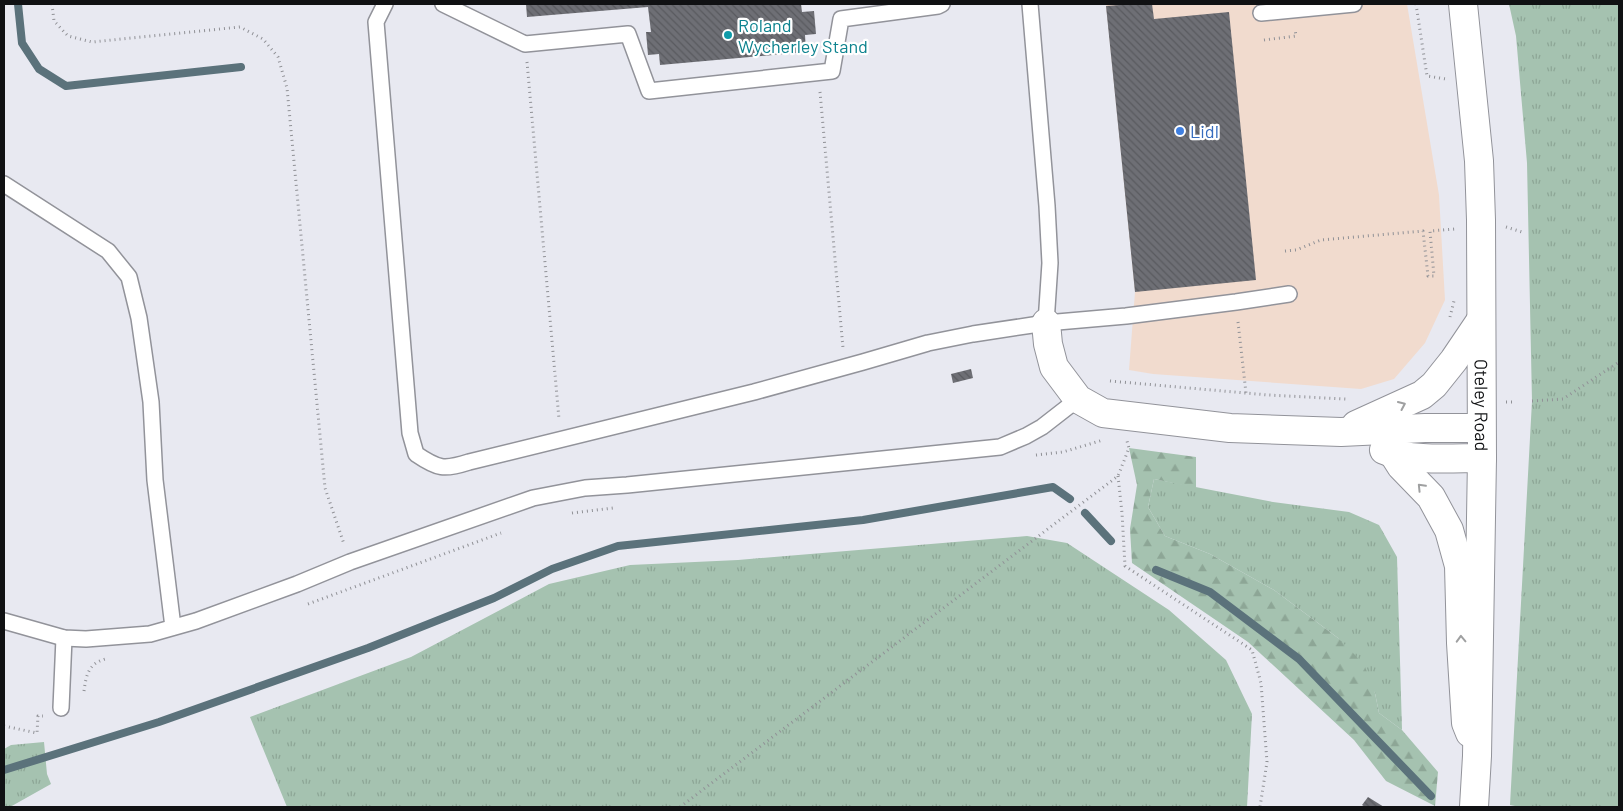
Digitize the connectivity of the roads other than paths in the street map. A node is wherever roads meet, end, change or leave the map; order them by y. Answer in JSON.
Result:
{"nodes":[{"id":1,"x":385,"y":4,"type":"edge"},
{"id":2,"x":443,"y":4,"type":"edge"},
{"id":3,"x":942,"y":4,"type":"edge"},
{"id":4,"x":1030,"y":4,"type":"edge"},
{"id":5,"x":1354,"y":4,"type":"edge"},
{"id":6,"x":1463,"y":4,"type":"edge"},
{"id":7,"x":1261,"y":13,"type":"dead end"},
{"id":8,"x":4,"y":184,"type":"edge"},
{"id":9,"x":1289,"y":294,"type":"dead end"},
{"id":10,"x":1481,"y":320,"type":"junction"},
{"id":11,"x":1046,"y":323,"type":"junction"},
{"id":12,"x":1078,"y":399,"type":"junction"},
{"id":13,"x":1482,"y":428,"type":"junction"},
{"id":14,"x":1341,"y":432,"type":"junction"},
{"id":15,"x":1394,"y":454,"type":"junction"},
{"id":16,"x":1482,"y":458,"type":"junction"},
{"id":17,"x":4,"y":620,"type":"edge"},
{"id":18,"x":173,"y":628,"type":"junction"},
{"id":19,"x":64,"y":638,"type":"junction"},
{"id":20,"x":61,"y":708,"type":"dead end"},
{"id":21,"x":1477,"y":756,"type":"junction"},
{"id":22,"x":1474,"y":807,"type":"edge"}],
"edges":[{"from":1,"to":11,"type":"lane"},
{"from":2,"to":3,"type":"lane"},
{"from":4,"to":11,"type":"lane"},
{"from":5,"to":7,"type":"lane"},
{"from":6,"to":10,"type":"street","name":"Oteley Road"},
{"from":8,"to":18,"type":"lane"},
{"from":9,"to":11,"type":"lane"},
{"from":10,"to":13,"type":"street","name":"Oteley Road"},
{"from":14,"to":10,"type":"street","one_way":true},
{"from":11,"to":12,"type":"street"},
{"from":12,"to":14,"type":"street"},
{"from":12,"to":18,"type":"lane"},
{"from":13,"to":14,"type":"street"},
{"from":13,"to":16,"type":"street","name":"Oteley Road"},
{"from":14,"to":15,"type":"street"},
{"from":15,"to":16,"type":"street"},
{"from":21,"to":15,"type":"street","one_way":true},
{"from":16,"to":21,"type":"street","name":"Oteley Road"},
{"from":17,"to":19,"type":"lane"},
{"from":18,"to":19,"type":"lane"},
{"from":19,"to":20,"type":"lane"},
{"from":21,"to":22,"type":"street","name":"Oteley Road"}]}
